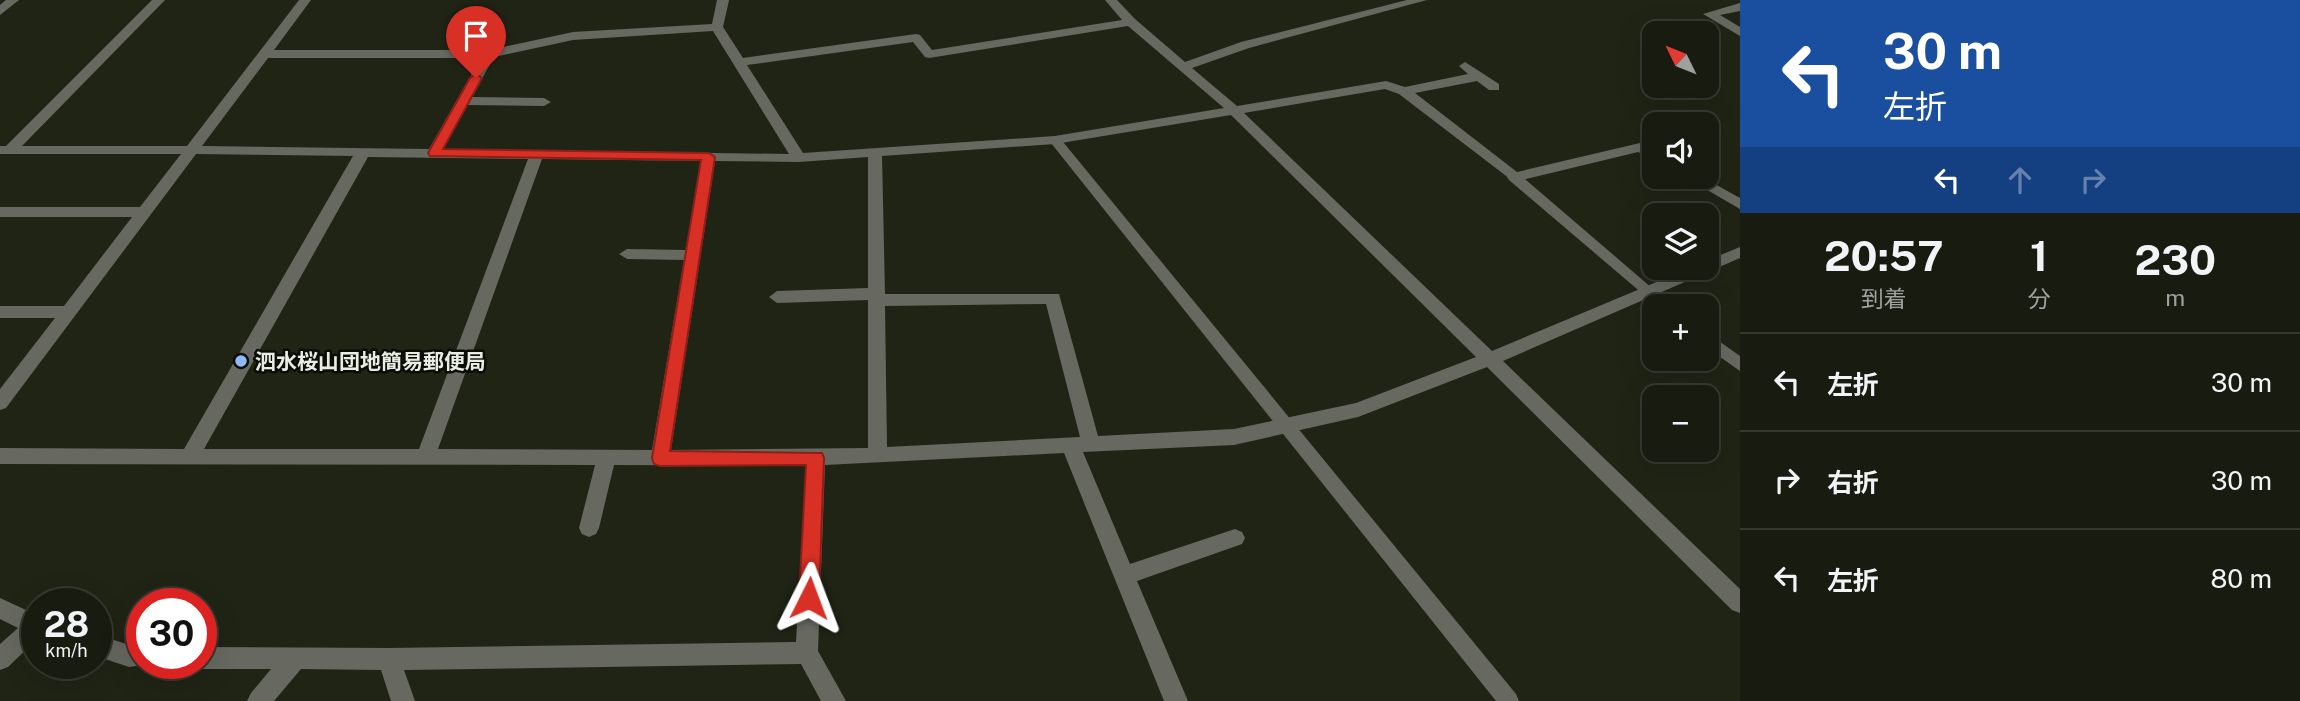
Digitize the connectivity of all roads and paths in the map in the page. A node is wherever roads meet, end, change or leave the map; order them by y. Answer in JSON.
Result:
{"nodes":[{"id":1,"x":13,"y":0,"type":"edge"},
{"id":2,"x":159,"y":0,"type":"edge"},
{"id":3,"x":305,"y":0,"type":"edge"},
{"id":4,"x":723,"y":0,"type":"edge"},
{"id":5,"x":1111,"y":0,"type":"edge"},
{"id":6,"x":1421,"y":0,"type":"edge"},
{"id":7,"x":1740,"y":8,"type":"edge"},
{"id":8,"x":0,"y":11,"type":"edge"},
{"id":9,"x":1131,"y":22,"type":"junction"},
{"id":10,"x":718,"y":27,"type":"junction"},
{"id":11,"x":1740,"y":32,"type":"edge"},
{"id":12,"x":264,"y":54,"type":"junction"},
{"id":13,"x":489,"y":54,"type":"junction"},
{"id":14,"x":739,"y":62,"type":"junction"},
{"id":15,"x":1465,"y":66,"type":"dead end"},
{"id":16,"x":1182,"y":67,"type":"junction"},
{"id":17,"x":1480,"y":76,"type":"junction"},
{"id":18,"x":1494,"y":87,"type":"dead end"},
{"id":19,"x":1404,"y":90,"type":"junction"},
{"id":20,"x":463,"y":101,"type":"junction"},
{"id":21,"x":544,"y":102,"type":"dead end"},
{"id":22,"x":1234,"y":110,"type":"junction"},
{"id":23,"x":1055,"y":140,"type":"junction"},
{"id":24,"x":1642,"y":148,"type":"edge"},
{"id":25,"x":190,"y":149,"type":"junction"},
{"id":26,"x":5,"y":150,"type":"edge"},
{"id":27,"x":363,"y":152,"type":"junction"},
{"id":28,"x":434,"y":153,"type":"junction"},
{"id":29,"x":537,"y":154,"type":"junction"},
{"id":30,"x":875,"y":154,"type":"junction"},
{"id":31,"x":709,"y":157,"type":"junction"},
{"id":32,"x":799,"y":158,"type":"junction"},
{"id":33,"x":1514,"y":177,"type":"junction"},
{"id":34,"x":1713,"y":189,"type":"edge"},
{"id":35,"x":1740,"y":204,"type":"edge"},
{"id":36,"x":0,"y":212,"type":"edge"},
{"id":37,"x":143,"y":212,"type":"junction"},
{"id":38,"x":1740,"y":252,"type":"edge"},
{"id":39,"x":627,"y":254,"type":"dead end"},
{"id":40,"x":693,"y":254,"type":"junction"},
{"id":41,"x":1719,"y":261,"type":"edge"},
{"id":42,"x":1675,"y":280,"type":"edge"},
{"id":43,"x":1648,"y":292,"type":"junction"},
{"id":44,"x":1651,"y":294,"type":"edge"},
{"id":45,"x":777,"y":297,"type":"dead end"},
{"id":46,"x":876,"y":297,"type":"junction"},
{"id":47,"x":0,"y":312,"type":"edge"},
{"id":48,"x":68,"y":312,"type":"junction"},
{"id":49,"x":1719,"y":348,"type":"edge"},
{"id":50,"x":1487,"y":360,"type":"junction"},
{"id":51,"x":1740,"y":365,"type":"edge"},
{"id":52,"x":0,"y":403,"type":"edge"},
{"id":53,"x":1284,"y":425,"type":"junction"},
{"id":54,"x":1081,"y":445,"type":"junction"},
{"id":55,"x":0,"y":456,"type":"edge"},
{"id":56,"x":878,"y":456,"type":"junction"},
{"id":57,"x":189,"y":458,"type":"junction"},
{"id":58,"x":660,"y":458,"type":"junction"},
{"id":59,"x":816,"y":458,"type":"junction"},
{"id":60,"x":425,"y":459,"type":"junction"},
{"id":61,"x":606,"y":459,"type":"junction"},
{"id":62,"x":589,"y":528,"type":"dead end"},
{"id":63,"x":1235,"y":538,"type":"dead end"},
{"id":64,"x":1124,"y":576,"type":"junction"},
{"id":65,"x":1740,"y":603,"type":"edge"},
{"id":66,"x":0,"y":608,"type":"edge"},
{"id":67,"x":21,"y":618,"type":"edge"},
{"id":68,"x":21,"y":640,"type":"edge"},
{"id":69,"x":807,"y":653,"type":"junction"},
{"id":70,"x":217,"y":657,"type":"edge"},
{"id":71,"x":0,"y":659,"type":"edge"},
{"id":72,"x":295,"y":659,"type":"junction"},
{"id":73,"x":390,"y":659,"type":"junction"},
{"id":74,"x":260,"y":701,"type":"edge"},
{"id":75,"x":403,"y":701,"type":"edge"},
{"id":76,"x":834,"y":701,"type":"edge"},
{"id":77,"x":1176,"y":701,"type":"edge"},
{"id":78,"x":1508,"y":701,"type":"edge"}],
"edges":[{"from":1,"to":8,"type":"street"},
{"from":2,"to":26,"type":"street"},
{"from":3,"to":12,"type":"street"},
{"from":4,"to":10,"type":"street"},
{"from":5,"to":9,"type":"street"},
{"from":6,"to":16,"type":"street"},
{"from":7,"to":11,"type":"street"},
{"from":9,"to":14,"type":"street"},
{"from":9,"to":16,"type":"street"},
{"from":10,"to":13,"type":"street"},
{"from":10,"to":14,"type":"street"},
{"from":12,"to":13,"type":"street"},
{"from":12,"to":25,"type":"street"},
{"from":13,"to":20,"type":"street"},
{"from":14,"to":32,"type":"street"},
{"from":15,"to":17,"type":"street"},
{"from":16,"to":22,"type":"street"},
{"from":17,"to":18,"type":"street"},
{"from":17,"to":19,"type":"street"},
{"from":19,"to":22,"type":"street"},
{"from":19,"to":33,"type":"street"},
{"from":20,"to":21,"type":"street"},
{"from":20,"to":28,"type":"street"},
{"from":22,"to":23,"type":"street"},
{"from":22,"to":50,"type":"street"},
{"from":23,"to":30,"type":"street"},
{"from":23,"to":53,"type":"lane"},
{"from":24,"to":33,"type":"street"},
{"from":25,"to":26,"type":"street"},
{"from":25,"to":27,"type":"street"},
{"from":25,"to":37,"type":"street"},
{"from":27,"to":28,"type":"street"},
{"from":27,"to":57,"type":"street"},
{"from":28,"to":29,"type":"street"},
{"from":29,"to":31,"type":"street"},
{"from":29,"to":60,"type":"street"},
{"from":30,"to":32,"type":"street"},
{"from":30,"to":46,"type":"street"},
{"from":31,"to":32,"type":"street"},
{"from":31,"to":40,"type":"street"},
{"from":33,"to":43,"type":"lane"},
{"from":34,"to":35,"type":"street"},
{"from":36,"to":37,"type":"street"},
{"from":37,"to":48,"type":"street"},
{"from":38,"to":41,"type":"street"},
{"from":39,"to":40,"type":"street"},
{"from":40,"to":58,"type":"street"},
{"from":42,"to":43,"type":"street"},
{"from":43,"to":44,"type":"lane"},
{"from":43,"to":50,"type":"street"},
{"from":45,"to":46,"type":"street"},
{"from":46,"to":54,"type":"street"},
{"from":46,"to":56,"type":"street"},
{"from":47,"to":48,"type":"street"},
{"from":48,"to":52,"type":"street"},
{"from":49,"to":51,"type":"lane"},
{"from":50,"to":53,"type":"street"},
{"from":50,"to":65,"type":"street"},
{"from":53,"to":54,"type":"street"},
{"from":53,"to":78,"type":"lane"},
{"from":54,"to":56,"type":"street"},
{"from":54,"to":64,"type":"street"},
{"from":55,"to":57,"type":"street"},
{"from":56,"to":59,"type":"street"},
{"from":57,"to":60,"type":"street"},
{"from":58,"to":59,"type":"street"},
{"from":58,"to":61,"type":"street"},
{"from":59,"to":69,"type":"street"},
{"from":60,"to":61,"type":"street"},
{"from":61,"to":62,"type":"street"},
{"from":63,"to":64,"type":"street"},
{"from":64,"to":77,"type":"street"},
{"from":66,"to":67,"type":"street"},
{"from":68,"to":71,"type":"street"},
{"from":69,"to":73,"type":"street"},
{"from":69,"to":76,"type":"street"},
{"from":70,"to":72,"type":"street"},
{"from":72,"to":73,"type":"street"},
{"from":72,"to":74,"type":"street"},
{"from":73,"to":75,"type":"street"}]}
